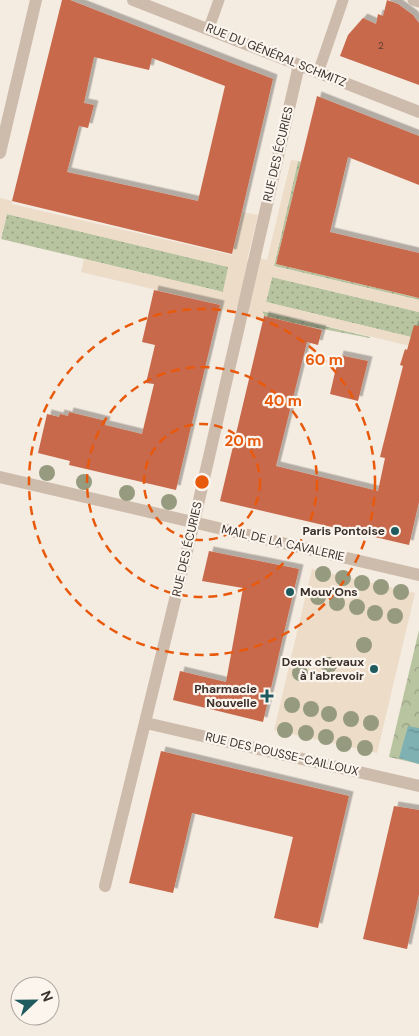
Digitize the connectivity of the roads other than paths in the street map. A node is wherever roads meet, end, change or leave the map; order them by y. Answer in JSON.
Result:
{"nodes":[{"id":1,"x":36,"y":0,"type":"edge"},
{"id":2,"x":133,"y":0,"type":"edge"},
{"id":3,"x":219,"y":0,"type":"edge"},
{"id":4,"x":343,"y":0,"type":"edge"},
{"id":5,"x":413,"y":0,"type":"edge"},
{"id":6,"x":419,"y":2,"type":"edge"},
{"id":7,"x":208,"y":28,"type":"junction"},
{"id":8,"x":299,"y":65,"type":"junction"},
{"id":9,"x":318,"y":72,"type":"junction"},
{"id":10,"x":419,"y":112,"type":"edge"},
{"id":11,"x":0,"y":153,"type":"edge"},
{"id":12,"x":0,"y":477,"type":"edge"},
{"id":13,"x":194,"y":522,"type":"junction"},
{"id":14,"x":419,"y":575,"type":"edge"},
{"id":15,"x":146,"y":723,"type":"junction"},
{"id":16,"x":419,"y":786,"type":"edge"},
{"id":17,"x":105,"y":886,"type":"dead end"}],
"edges":[{"from":1,"to":11,"type":"street"},
{"from":2,"to":7,"type":"street","name":"RUE DU GÉNÉRAL SCHMITZ"},
{"from":3,"to":7,"type":"lane"},
{"from":4,"to":9,"type":"lane"},
{"from":5,"to":6,"type":"lane"},
{"from":7,"to":8,"type":"street","name":"RUE DU GÉNÉRAL SCHMITZ"},
{"from":8,"to":9,"type":"street","name":"RUE DU GÉNÉRAL SCHMITZ"},
{"from":8,"to":13,"type":"street","name":"RUE DES ÉCURIES"},
{"from":9,"to":10,"type":"street","name":"RUE DU GÉNÉRAL SCHMITZ"},
{"from":12,"to":13,"type":"street","name":"MAIL DE LA CAVALERIE"},
{"from":13,"to":14,"type":"street","name":"MAIL DE LA CAVALERIE"},
{"from":13,"to":15,"type":"street","name":"RUE DES ÉCURIES"},
{"from":15,"to":16,"type":"street","name":"RUE DES POUSSE-CAILLOUX"},
{"from":15,"to":17,"type":"street","name":"RUE DES ÉCURIES"}]}
